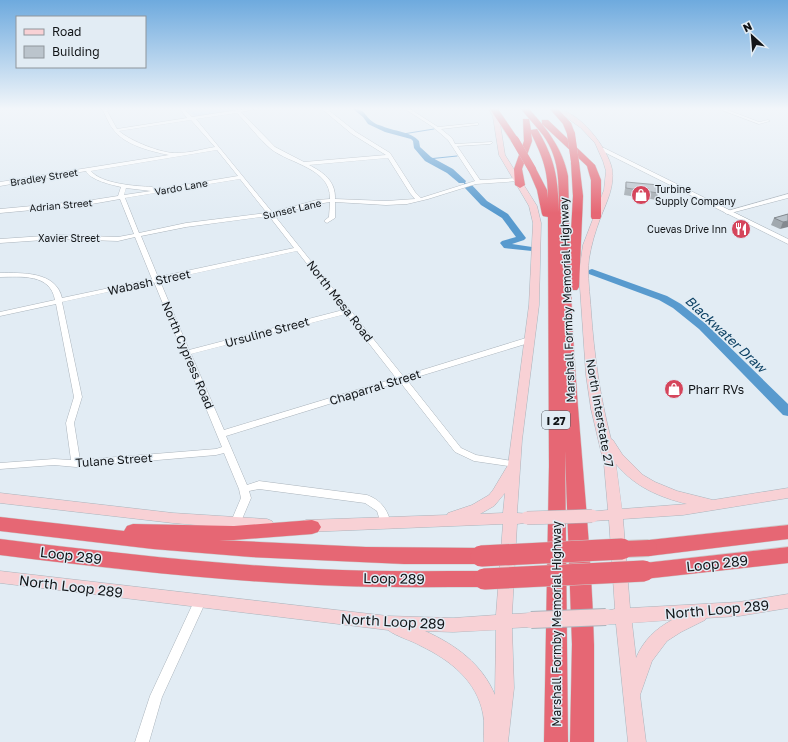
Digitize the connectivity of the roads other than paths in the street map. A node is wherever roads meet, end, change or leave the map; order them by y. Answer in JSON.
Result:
{"nodes":[{"id":1,"x":139,"y":144,"type":"edge"},
{"id":2,"x":214,"y":144,"type":"edge"},
{"id":3,"x":269,"y":144,"type":"edge"},
{"id":4,"x":370,"y":144,"type":"edge"},
{"id":5,"x":452,"y":144,"type":"edge"},
{"id":6,"x":482,"y":144,"type":"edge"},
{"id":7,"x":500,"y":144,"type":"edge"},
{"id":8,"x":517,"y":144,"type":"edge"},
{"id":9,"x":527,"y":144,"type":"edge"},
{"id":10,"x":541,"y":144,"type":"edge"},
{"id":11,"x":553,"y":144,"type":"edge"},
{"id":12,"x":567,"y":144,"type":"edge"},
{"id":13,"x":572,"y":144,"type":"edge"},
{"id":14,"x":598,"y":144,"type":"edge"},
{"id":15,"x":454,"y":146,"type":"junction"},
{"id":16,"x":218,"y":148,"type":"junction"},
{"id":17,"x":602,"y":149,"type":"junction"},
{"id":18,"x":180,"y":155,"type":"junction"},
{"id":19,"x":389,"y":156,"type":"junction"},
{"id":20,"x":607,"y":162,"type":"junction"},
{"id":21,"x":628,"y":162,"type":"junction"},
{"id":22,"x":303,"y":164,"type":"junction"},
{"id":23,"x":88,"y":170,"type":"junction"},
{"id":24,"x":240,"y":177,"type":"junction"},
{"id":25,"x":478,"y":181,"type":"junction"},
{"id":26,"x":519,"y":183,"type":"junction"},
{"id":27,"x":0,"y":184,"type":"edge"},
{"id":28,"x":124,"y":186,"type":"junction"},
{"id":29,"x":173,"y":188,"type":"junction"},
{"id":30,"x":788,"y":196,"type":"edge"},
{"id":31,"x":122,"y":198,"type":"junction"},
{"id":32,"x":419,"y":199,"type":"junction"},
{"id":33,"x":332,"y":200,"type":"junction"},
{"id":34,"x":0,"y":211,"type":"edge"},
{"id":35,"x":727,"y":212,"type":"junction"},
{"id":36,"x":270,"y":214,"type":"junction"},
{"id":37,"x":596,"y":217,"type":"junction"},
{"id":38,"x":328,"y":221,"type":"dead end"},
{"id":39,"x":137,"y":235,"type":"junction"},
{"id":40,"x":0,"y":241,"type":"edge"},
{"id":41,"x":788,"y":242,"type":"edge"},
{"id":42,"x":298,"y":249,"type":"junction"},
{"id":43,"x":554,"y":252,"type":"junction"},
{"id":44,"x":0,"y":275,"type":"edge"},
{"id":45,"x":156,"y":280,"type":"junction"},
{"id":46,"x":59,"y":301,"type":"junction"},
{"id":47,"x":348,"y":311,"type":"junction"},
{"id":48,"x":0,"y":314,"type":"edge"},
{"id":49,"x":529,"y":340,"type":"junction"},
{"id":50,"x":566,"y":349,"type":"junction"},
{"id":51,"x":187,"y":353,"type":"junction"},
{"id":52,"x":402,"y":380,"type":"junction"},
{"id":53,"x":604,"y":433,"type":"junction"},
{"id":54,"x":221,"y":434,"type":"junction"},
{"id":55,"x":227,"y":449,"type":"junction"},
{"id":56,"x":76,"y":464,"type":"junction"},
{"id":57,"x":514,"y":464,"type":"junction"},
{"id":58,"x":0,"y":466,"type":"edge"},
{"id":59,"x":244,"y":489,"type":"junction"},
{"id":60,"x":788,"y":493,"type":"edge"},
{"id":61,"x":0,"y":498,"type":"edge"},
{"id":62,"x":716,"y":504,"type":"junction"},
{"id":63,"x":615,"y":514,"type":"junction"},
{"id":64,"x":510,"y":519,"type":"junction"},
{"id":65,"x":424,"y":523,"type":"junction"},
{"id":66,"x":235,"y":524,"type":"junction"},
{"id":67,"x":386,"y":524,"type":"junction"},
{"id":68,"x":6,"y":525,"type":"edge"},
{"id":69,"x":312,"y":527,"type":"junction"},
{"id":70,"x":788,"y":532,"type":"edge"},
{"id":71,"x":0,"y":547,"type":"edge"},
{"id":72,"x":788,"y":555,"type":"edge"},
{"id":73,"x":0,"y":577,"type":"edge"},
{"id":74,"x":200,"y":601,"type":"junction"},
{"id":75,"x":788,"y":601,"type":"edge"},
{"id":76,"x":705,"y":612,"type":"junction"},
{"id":77,"x":615,"y":616,"type":"junction"},
{"id":78,"x":504,"y":622,"type":"junction"},
{"id":79,"x":388,"y":623,"type":"junction"},
{"id":80,"x":583,"y":644,"type":"junction"},
{"id":81,"x":632,"y":696,"type":"junction"},
{"id":82,"x":142,"y":742,"type":"edge"},
{"id":83,"x":493,"y":742,"type":"edge"},
{"id":84,"x":499,"y":742,"type":"edge"},
{"id":85,"x":556,"y":742,"type":"edge"},
{"id":86,"x":582,"y":742,"type":"edge"},
{"id":87,"x":590,"y":742,"type":"edge"},
{"id":88,"x":637,"y":742,"type":"edge"}],
"edges":[{"from":1,"to":18,"type":"street"},
{"from":2,"to":16,"type":"street","name":"North Mesa Road"},
{"from":3,"to":22,"type":"street"},
{"from":4,"to":19,"type":"street"},
{"from":5,"to":15,"type":"street"},
{"from":6,"to":15,"type":"street"},
{"from":7,"to":26,"type":"main road"},
{"from":8,"to":43,"type":"highway","bridge":true},
{"from":9,"to":26,"type":"highway"},
{"from":10,"to":43,"type":"highway","name":"Marshall Formby Memorial Highway","number":"I 27"},
{"from":11,"to":50,"type":"highway","name":"Marshall Formby Memorial Highway","number":"I 27"},
{"from":12,"to":37,"type":"highway"},
{"from":13,"to":50,"type":"highway","bridge":true},
{"from":14,"to":17,"type":"main road","name":"North Interstate 27"},
{"from":15,"to":25,"type":"street"},
{"from":16,"to":18,"type":"street","name":"Bradley Street"},
{"from":16,"to":24,"type":"street","name":"North Mesa Road"},
{"from":17,"to":20,"type":"main road","name":"North Interstate 27"},
{"from":17,"to":21,"type":"street"},
{"from":18,"to":23,"type":"street","name":"Bradley Street"},
{"from":19,"to":22,"type":"street"},
{"from":19,"to":32,"type":"street"},
{"from":20,"to":21,"type":"street"},
{"from":20,"to":37,"type":"main road","name":"North Interstate 27"},
{"from":21,"to":35,"type":"street"},
{"from":22,"to":33,"type":"street"},
{"from":23,"to":27,"type":"street","name":"Bradley Street"},
{"from":23,"to":28,"type":"street"},
{"from":24,"to":29,"type":"street","name":"Vardo Lane"},
{"from":24,"to":36,"type":"street","name":"North Mesa Road"},
{"from":25,"to":26,"type":"street","name":"Sunset Lane"},
{"from":25,"to":32,"type":"street","name":"Sunset Lane"},
{"from":26,"to":49,"type":"main road"},
{"from":28,"to":29,"type":"street"},
{"from":28,"to":31,"type":"street"},
{"from":29,"to":31,"type":"street","name":"Vardo Lane"},
{"from":30,"to":35,"type":"street"},
{"from":31,"to":34,"type":"street","name":"Adrian Street"},
{"from":31,"to":39,"type":"street","name":"North Cypress Road"},
{"from":32,"to":33,"type":"street","name":"Sunset Lane"},
{"from":33,"to":36,"type":"street","name":"Sunset Lane"},
{"from":33,"to":38,"type":"street"},
{"from":35,"to":41,"type":"street"},
{"from":36,"to":39,"type":"street","name":"Sunset Lane"},
{"from":36,"to":42,"type":"street","name":"North Mesa Road"},
{"from":37,"to":53,"type":"main road","name":"North Interstate 27"},
{"from":39,"to":40,"type":"street","name":"Xavier Street"},
{"from":39,"to":45,"type":"street","name":"North Cypress Road"},
{"from":42,"to":45,"type":"street","name":"Wabash Street"},
{"from":42,"to":47,"type":"street","name":"North Mesa Road"},
{"from":43,"to":85,"type":"highway","name":"Marshall Formby Memorial Highway","number":"I 27"},
{"from":44,"to":46,"type":"street"},
{"from":45,"to":46,"type":"street","name":"Wabash Street"},
{"from":45,"to":51,"type":"street","name":"North Cypress Road"},
{"from":46,"to":48,"type":"street","name":"Wabash Street"},
{"from":46,"to":56,"type":"street"},
{"from":47,"to":51,"type":"street","name":"Ursuline Street"},
{"from":47,"to":52,"type":"street","name":"North Mesa Road"},
{"from":49,"to":52,"type":"street","name":"Chaparral Street"},
{"from":49,"to":57,"type":"main road"},
{"from":50,"to":80,"type":"highway","name":"Marshall Formby Memorial Highway","number":"I 27"},
{"from":51,"to":54,"type":"street","name":"North Cypress Road"},
{"from":52,"to":54,"type":"street","name":"Chaparral Street"},
{"from":52,"to":57,"type":"street","name":"North Mesa Road"},
{"from":53,"to":62,"type":"main road"},
{"from":53,"to":63,"type":"main road","name":"North Interstate 27"},
{"from":54,"to":55,"type":"street","name":"North Cypress Road"},
{"from":55,"to":56,"type":"street","name":"Tulane Street"},
{"from":55,"to":59,"type":"street","name":"North Cypress Road"},
{"from":56,"to":58,"type":"street","name":"Tulane Street"},
{"from":57,"to":64,"type":"main road"},
{"from":57,"to":65,"type":"main road"},
{"from":59,"to":66,"type":"street","name":"North Cypress Road"},
{"from":59,"to":67,"type":"street"},
{"from":60,"to":62,"type":"main road"},
{"from":61,"to":66,"type":"main road"},
{"from":62,"to":63,"type":"main road"},
{"from":63,"to":64,"type":"main road","bridge":true},
{"from":63,"to":77,"type":"main road","name":"North Interstate 27"},
{"from":64,"to":65,"type":"main road"},
{"from":64,"to":78,"type":"main road"},
{"from":65,"to":67,"type":"main road"},
{"from":66,"to":69,"type":"main road"},
{"from":67,"to":69,"type":"main road"},
{"from":68,"to":69,"type":"highway"},
{"from":68,"to":70,"type":"highway","name":"Loop 289","bridge":true},
{"from":71,"to":72,"type":"highway","name":"Loop 289","bridge":true},
{"from":73,"to":74,"type":"main road","name":"North Loop 289"},
{"from":74,"to":79,"type":"main road","name":"North Loop 289"},
{"from":74,"to":82,"type":"street"},
{"from":75,"to":76,"type":"main road","name":"North Loop 289"},
{"from":76,"to":77,"type":"main road","name":"North Loop 289"},
{"from":76,"to":81,"type":"main road"},
{"from":77,"to":78,"type":"main road","name":"North Loop 289","bridge":true},
{"from":77,"to":81,"type":"main road","name":"North Interstate 27"},
{"from":78,"to":79,"type":"main road","name":"North Loop 289"},
{"from":78,"to":84,"type":"main road"},
{"from":79,"to":83,"type":"main road"},
{"from":80,"to":86,"type":"highway","name":"Marshall Formby Memorial Highway","number":"I 27"},
{"from":80,"to":87,"type":"highway"},
{"from":81,"to":88,"type":"main road","name":"North Interstate 27"}]}
